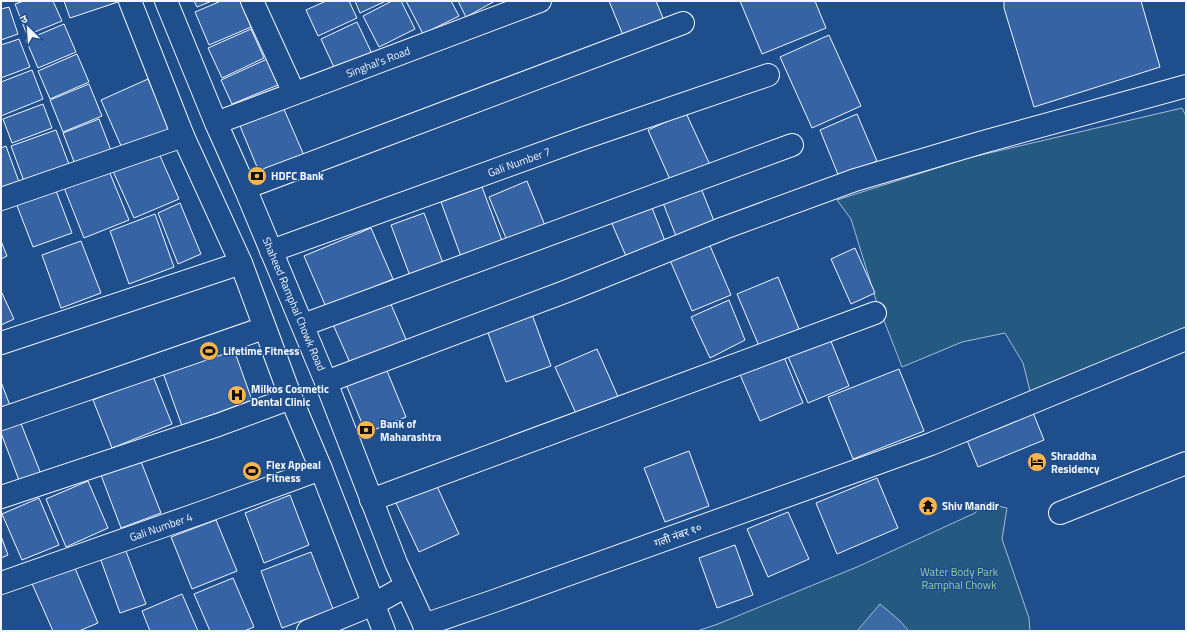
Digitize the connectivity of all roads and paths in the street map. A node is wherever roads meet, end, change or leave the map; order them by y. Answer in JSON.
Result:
{"nodes":[{"id":1,"x":130,"y":1,"type":"edge"},
{"id":2,"x":166,"y":1,"type":"edge"},
{"id":3,"x":252,"y":1,"type":"edge"},
{"id":4,"x":540,"y":1,"type":"edge"},
{"id":5,"x":506,"y":7,"type":"edge"},
{"id":6,"x":683,"y":23,"type":"dead end"},
{"id":7,"x":768,"y":75,"type":"dead end"},
{"id":8,"x":1186,"y":86,"type":"edge"},
{"id":9,"x":294,"y":93,"type":"junction"},
{"id":10,"x":216,"y":123,"type":"junction"},
{"id":11,"x":183,"y":136,"type":"junction"},
{"id":12,"x":792,"y":145,"type":"dead end"},
{"id":13,"x":245,"y":188,"type":"junction"},
{"id":14,"x":1,"y":199,"type":"edge"},
{"id":15,"x":271,"y":250,"type":"junction"},
{"id":16,"x":240,"y":264,"type":"junction"},
{"id":17,"x":875,"y":313,"type":"dead end"},
{"id":18,"x":303,"y":324,"type":"junction"},
{"id":19,"x":264,"y":328,"type":"junction"},
{"id":20,"x":1186,"y":339,"type":"edge"},
{"id":21,"x":1,"y":343,"type":"edge"},
{"id":22,"x":326,"y":382,"type":"junction"},
{"id":23,"x":291,"y":398,"type":"junction"},
{"id":24,"x":1,"y":419,"type":"edge"},
{"id":25,"x":1186,"y":463,"type":"edge"},
{"id":26,"x":321,"y":469,"type":"junction"},
{"id":27,"x":1,"y":497,"type":"edge"},
{"id":28,"x":370,"y":500,"type":"junction"},
{"id":29,"x":1060,"y":513,"type":"dead end"},
{"id":30,"x":1,"y":583,"type":"edge"},
{"id":31,"x":406,"y":586,"type":"junction"},
{"id":32,"x":374,"y":604,"type":"junction"},
{"id":33,"x":426,"y":628,"type":"edge"},
{"id":34,"x":308,"y":631,"type":"edge"},
{"id":35,"x":384,"y":631,"type":"edge"}],
"edges":[{"from":1,"to":11,"type":"street"},
{"from":2,"to":10,"type":"street","name":"Shaheed Ramphal Chowk Road"},
{"from":3,"to":9,"type":"street"},
{"from":4,"to":5,"type":"street","name":"Singhal's Road"},
{"from":5,"to":9,"type":"street","name":"Singhal's Road"},
{"from":6,"to":13,"type":"street"},
{"from":7,"to":15,"type":"street","name":"Gali Number 7"},
{"from":8,"to":22,"type":"street"},
{"from":9,"to":10,"type":"street","name":"Singhal's Road"},
{"from":10,"to":13,"type":"street","name":"Shaheed Ramphal Chowk Road"},
{"from":11,"to":14,"type":"street"},
{"from":11,"to":16,"type":"street"},
{"from":12,"to":18,"type":"street"},
{"from":13,"to":15,"type":"street","name":"Shaheed Ramphal Chowk Road"},
{"from":15,"to":18,"type":"street","name":"Shaheed Ramphal Chowk Road"},
{"from":16,"to":19,"type":"street"},
{"from":16,"to":21,"type":"street"},
{"from":17,"to":28,"type":"street"},
{"from":18,"to":22,"type":"street","name":"Shaheed Ramphal Chowk Road"},
{"from":19,"to":23,"type":"street"},
{"from":19,"to":24,"type":"street"},
{"from":20,"to":33,"type":"street","name":"गली नंबर १०"},
{"from":22,"to":28,"type":"street","name":"Shaheed Ramphal Chowk Road"},
{"from":23,"to":26,"type":"street"},
{"from":23,"to":27,"type":"street"},
{"from":25,"to":29,"type":"street"},
{"from":26,"to":30,"type":"street","name":"Gali Number 4"},
{"from":26,"to":32,"type":"street"},
{"from":28,"to":31,"type":"street","name":"Shaheed Ramphal Chowk Road"},
{"from":31,"to":32,"type":"street"},
{"from":31,"to":33,"type":"street","name":"Shaheed Ramphal Chowk Road"},
{"from":32,"to":34,"type":"street"},
{"from":32,"to":35,"type":"street"}]}
